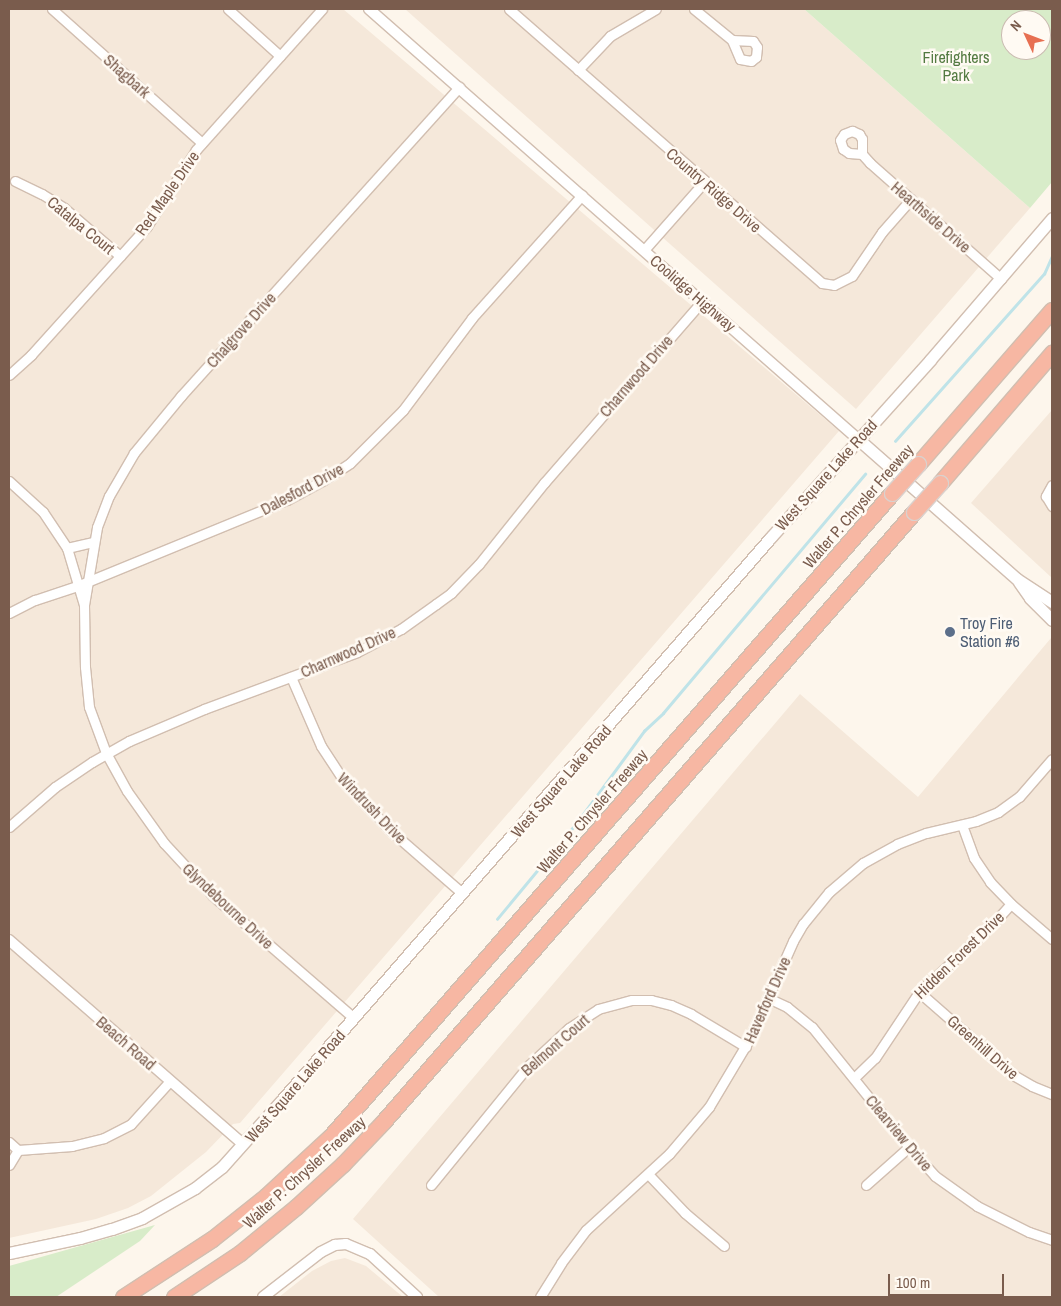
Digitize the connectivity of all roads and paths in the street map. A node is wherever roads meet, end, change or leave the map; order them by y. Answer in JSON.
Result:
{"nodes":[{"id":1,"x":52,"y":9,"type":"edge"},
{"id":2,"x":228,"y":9,"type":"edge"},
{"id":3,"x":322,"y":9,"type":"edge"},
{"id":4,"x":369,"y":9,"type":"edge"},
{"id":5,"x":510,"y":9,"type":"edge"},
{"id":6,"x":656,"y":9,"type":"edge"},
{"id":7,"x":694,"y":9,"type":"edge"},
{"id":8,"x":732,"y":40,"type":"dead end"},
{"id":9,"x":280,"y":56,"type":"junction"},
{"id":10,"x":578,"y":70,"type":"junction"},
{"id":11,"x":459,"y":87,"type":"junction"},
{"id":12,"x":202,"y":143,"type":"junction"},
{"id":13,"x":862,"y":154,"type":"dead end"},
{"id":14,"x":15,"y":181,"type":"dead end"},
{"id":15,"x":705,"y":181,"type":"junction"},
{"id":16,"x":582,"y":196,"type":"junction"},
{"id":17,"x":911,"y":199,"type":"junction"},
{"id":18,"x":1052,"y":218,"type":"edge"},
{"id":19,"x":644,"y":250,"type":"junction"},
{"id":20,"x":120,"y":256,"type":"junction"},
{"id":21,"x":1001,"y":278,"type":"junction"},
{"id":22,"x":702,"y":301,"type":"junction"},
{"id":23,"x":1052,"y":310,"type":"edge"},
{"id":24,"x":1052,"y":353,"type":"edge"},
{"id":25,"x":9,"y":375,"type":"edge"},
{"id":26,"x":858,"y":439,"type":"junction"},
{"id":27,"x":9,"y":481,"type":"edge"},
{"id":28,"x":1052,"y":485,"type":"edge"},
{"id":29,"x":1052,"y":506,"type":"edge"},
{"id":30,"x":93,"y":542,"type":"junction"},
{"id":31,"x":67,"y":548,"type":"junction"},
{"id":32,"x":1017,"y":579,"type":"junction"},
{"id":33,"x":90,"y":580,"type":"junction"},
{"id":34,"x":77,"y":586,"type":"junction"},
{"id":35,"x":1052,"y":602,"type":"edge"},
{"id":36,"x":84,"y":606,"type":"junction"},
{"id":37,"x":9,"y":613,"type":"edge"},
{"id":38,"x":1052,"y":620,"type":"edge"},
{"id":39,"x":291,"y":677,"type":"junction"},
{"id":40,"x":106,"y":754,"type":"junction"},
{"id":41,"x":1052,"y":759,"type":"edge"},
{"id":42,"x":1048,"y":770,"type":"edge"},
{"id":43,"x":962,"y":824,"type":"junction"},
{"id":44,"x":9,"y":827,"type":"edge"},
{"id":45,"x":462,"y":893,"type":"junction"},
{"id":46,"x":1011,"y":904,"type":"junction"},
{"id":47,"x":1052,"y":939,"type":"edge"},
{"id":48,"x":9,"y":940,"type":"edge"},
{"id":49,"x":919,"y":992,"type":"junction"},
{"id":50,"x":768,"y":998,"type":"junction"},
{"id":51,"x":354,"y":1018,"type":"junction"},
{"id":52,"x":746,"y":1047,"type":"junction"},
{"id":53,"x":854,"y":1078,"type":"junction"},
{"id":54,"x":170,"y":1082,"type":"junction"},
{"id":55,"x":1052,"y":1094,"type":"edge"},
{"id":56,"x":9,"y":1142,"type":"edge"},
{"id":57,"x":243,"y":1144,"type":"junction"},
{"id":58,"x":908,"y":1146,"type":"junction"},
{"id":59,"x":18,"y":1150,"type":"junction"},
{"id":60,"x":9,"y":1165,"type":"edge"},
{"id":61,"x":648,"y":1174,"type":"junction"},
{"id":62,"x":431,"y":1185,"type":"dead end"},
{"id":63,"x":866,"y":1185,"type":"dead end"},
{"id":64,"x":1052,"y":1240,"type":"edge"},
{"id":65,"x":724,"y":1246,"type":"dead end"},
{"id":66,"x":9,"y":1253,"type":"edge"},
{"id":67,"x":545,"y":1295,"type":"edge"},
{"id":68,"x":123,"y":1297,"type":"edge"},
{"id":69,"x":174,"y":1297,"type":"edge"},
{"id":70,"x":263,"y":1297,"type":"edge"},
{"id":71,"x":416,"y":1297,"type":"edge"}],
"edges":[{"from":1,"to":12,"type":"street","name":"Shagbark"},
{"from":2,"to":9,"type":"street"},
{"from":3,"to":9,"type":"street","name":"Red Maple Drive"},
{"from":4,"to":11,"type":"street","name":"Coolidge Highway"},
{"from":5,"to":10,"type":"street","name":"Country Ridge Drive"},
{"from":6,"to":10,"type":"street"},
{"from":7,"to":8,"type":"street"},
{"from":9,"to":12,"type":"street","name":"Red Maple Drive"},
{"from":10,"to":15,"type":"street","name":"Country Ridge Drive"},
{"from":11,"to":16,"type":"street","name":"Coolidge Highway"},
{"from":11,"to":30,"type":"street","name":"Chalgrove Drive"},
{"from":12,"to":20,"type":"street","name":"Red Maple Drive"},
{"from":13,"to":17,"type":"street","name":"Hearthside Drive"},
{"from":14,"to":20,"type":"street","name":"Catalpa Court"},
{"from":15,"to":17,"type":"street","name":"Country Ridge Drive"},
{"from":15,"to":19,"type":"street"},
{"from":16,"to":19,"type":"street","name":"Coolidge Highway"},
{"from":16,"to":33,"type":"street","name":"Dalesford Drive"},
{"from":17,"to":21,"type":"street","name":"Hearthside Drive"},
{"from":18,"to":21,"type":"main road","name":"West Square Lake Road"},
{"from":19,"to":22,"type":"street","name":"Coolidge Highway"},
{"from":20,"to":25,"type":"street","name":"Red Maple Drive"},
{"from":21,"to":26,"type":"main road","name":"West Square Lake Road"},
{"from":22,"to":26,"type":"street","name":"Coolidge Highway"},
{"from":22,"to":39,"type":"street","name":"Charnwood Drive"},
{"from":23,"to":68,"type":"highway","name":"Walter P. Chrysler Freeway","bridge":true},
{"from":24,"to":69,"type":"highway","name":"Walter P. Chrysler Freeway","bridge":true},
{"from":26,"to":32,"type":"main road","name":"Coolidge Highway"},
{"from":26,"to":45,"type":"main road","name":"West Square Lake Road"},
{"from":27,"to":31,"type":"street","name":"Glyndebourne Drive"},
{"from":28,"to":29,"type":"street"},
{"from":30,"to":31,"type":"street"},
{"from":30,"to":33,"type":"street","name":"Chalgrove Drive"},
{"from":31,"to":34,"type":"street","name":"Glyndebourne Drive"},
{"from":32,"to":35,"type":"main road","name":"Coolidge Highway"},
{"from":32,"to":38,"type":"main road","name":"Coolidge Highway"},
{"from":33,"to":34,"type":"street","name":"Dalesford Drive"},
{"from":33,"to":36,"type":"street","name":"Chalgrove Drive"},
{"from":34,"to":36,"type":"street","name":"Glyndebourne Drive"},
{"from":34,"to":37,"type":"street","name":"Dalesford Drive"},
{"from":36,"to":40,"type":"street","name":"Glyndebourne Drive"},
{"from":39,"to":40,"type":"street","name":"Charnwood Drive"},
{"from":39,"to":45,"type":"street","name":"Windrush Drive"},
{"from":40,"to":44,"type":"street","name":"Charnwood Drive"},
{"from":40,"to":51,"type":"street","name":"Glyndebourne Drive"},
{"from":41,"to":42,"type":"street","name":"Haverford Drive"},
{"from":42,"to":43,"type":"street","name":"Haverford Drive"},
{"from":43,"to":46,"type":"street"},
{"from":43,"to":50,"type":"street","name":"Haverford Drive"},
{"from":45,"to":51,"type":"main road","name":"West Square Lake Road"},
{"from":46,"to":47,"type":"street"},
{"from":46,"to":49,"type":"street","name":"Hidden Forest Drive"},
{"from":48,"to":54,"type":"street","name":"Beach Road"},
{"from":49,"to":53,"type":"street","name":"Hidden Forest Drive"},
{"from":49,"to":55,"type":"street","name":"Greenhill Drive"},
{"from":50,"to":52,"type":"street","name":"Haverford Drive"},
{"from":50,"to":53,"type":"street","name":"Clearview Drive"},
{"from":51,"to":57,"type":"main road","name":"West Square Lake Road"},
{"from":52,"to":61,"type":"street","name":"Haverford Drive"},
{"from":52,"to":62,"type":"street","name":"Belmont Court"},
{"from":53,"to":58,"type":"street","name":"Clearview Drive"},
{"from":54,"to":57,"type":"street","name":"Beach Road"},
{"from":54,"to":59,"type":"street"},
{"from":56,"to":59,"type":"street"},
{"from":57,"to":66,"type":"main road","name":"West Square Lake Road"},
{"from":58,"to":63,"type":"street"},
{"from":58,"to":64,"type":"street","name":"Clearview Drive"},
{"from":59,"to":60,"type":"street"},
{"from":61,"to":65,"type":"street"},
{"from":61,"to":67,"type":"street","name":"Haverford Drive"},
{"from":70,"to":71,"type":"street"}]}
